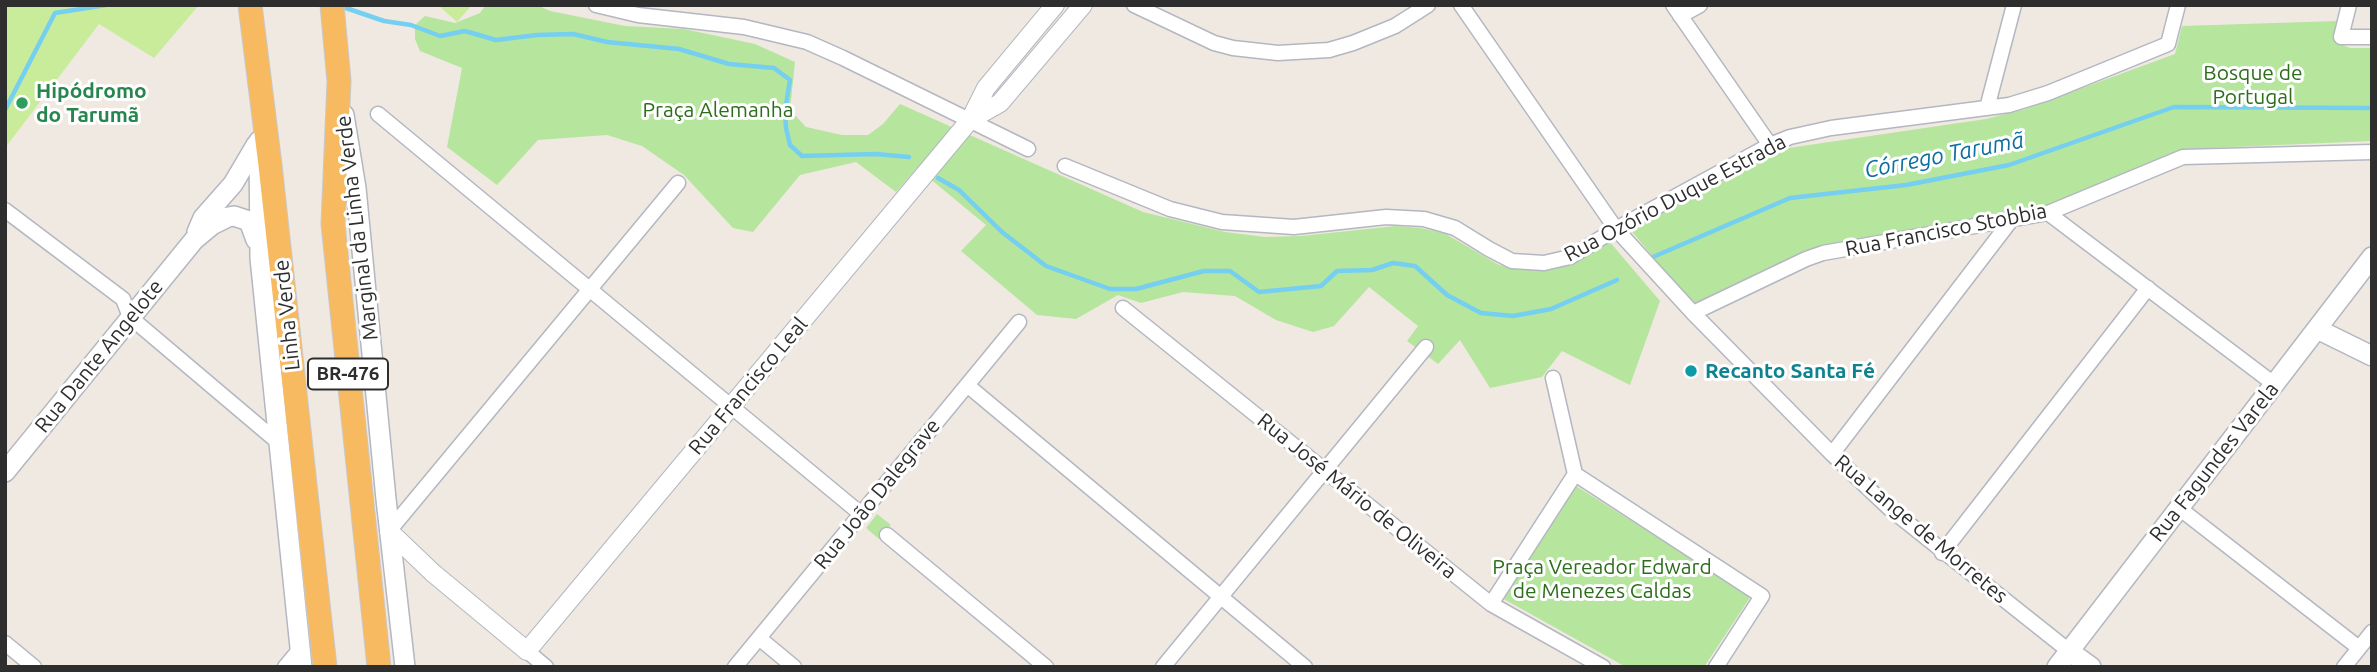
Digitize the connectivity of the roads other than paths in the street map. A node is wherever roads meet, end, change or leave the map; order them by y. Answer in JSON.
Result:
{"nodes":[{"id":1,"x":250,"y":5,"type":"edge"},
{"id":2,"x":332,"y":5,"type":"edge"},
{"id":3,"x":596,"y":5,"type":"edge"},
{"id":4,"x":1055,"y":5,"type":"edge"},
{"id":5,"x":1083,"y":5,"type":"edge"},
{"id":6,"x":1134,"y":5,"type":"edge"},
{"id":7,"x":1428,"y":5,"type":"edge"},
{"id":8,"x":1461,"y":5,"type":"edge"},
{"id":9,"x":1700,"y":5,"type":"edge"},
{"id":10,"x":2014,"y":5,"type":"edge"},
{"id":11,"x":2178,"y":5,"type":"edge"},
{"id":12,"x":2349,"y":5,"type":"edge"},
{"id":13,"x":1676,"y":11,"type":"edge"},
{"id":14,"x":2372,"y":37,"type":"edge"},
{"id":15,"x":339,"y":81,"type":"junction"},
{"id":16,"x":259,"y":91,"type":"junction"},
{"id":17,"x":1987,"y":108,"type":"junction"},
{"id":18,"x":378,"y":114,"type":"dead end"},
{"id":19,"x":970,"y":120,"type":"junction"},
{"id":20,"x":259,"y":139,"type":"junction"},
{"id":21,"x":1770,"y":145,"type":"junction"},
{"id":22,"x":1028,"y":149,"type":"dead end"},
{"id":23,"x":2372,"y":152,"type":"edge"},
{"id":24,"x":1065,"y":166,"type":"dead end"},
{"id":25,"x":678,"y":183,"type":"dead end"},
{"id":26,"x":5,"y":210,"type":"edge"},
{"id":27,"x":2048,"y":213,"type":"junction"},
{"id":28,"x":2012,"y":219,"type":"junction"},
{"id":29,"x":1616,"y":229,"type":"junction"},
{"id":30,"x":194,"y":240,"type":"junction"},
{"id":31,"x":2372,"y":257,"type":"edge"},
{"id":32,"x":260,"y":258,"type":"junction"},
{"id":33,"x":2148,"y":288,"type":"junction"},
{"id":34,"x":590,"y":289,"type":"junction"},
{"id":35,"x":1123,"y":308,"type":"dead end"},
{"id":36,"x":1693,"y":313,"type":"junction"},
{"id":37,"x":130,"y":317,"type":"junction"},
{"id":38,"x":1019,"y":322,"type":"dead end"},
{"id":39,"x":2317,"y":329,"type":"junction"},
{"id":40,"x":1426,"y":347,"type":"dead end"},
{"id":41,"x":2372,"y":356,"type":"edge"},
{"id":42,"x":1553,"y":378,"type":"dead end"},
{"id":43,"x":2274,"y":384,"type":"junction"},
{"id":44,"x":967,"y":385,"type":"junction"},
{"id":45,"x":731,"y":406,"type":"junction"},
{"id":46,"x":279,"y":443,"type":"junction"},
{"id":47,"x":1832,"y":454,"type":"junction"},
{"id":48,"x":1325,"y":470,"type":"junction"},
{"id":49,"x":5,"y":472,"type":"edge"},
{"id":50,"x":1574,"y":474,"type":"junction"},
{"id":51,"x":386,"y":499,"type":"junction"},
{"id":52,"x":415,"y":500,"type":"junction"},
{"id":53,"x":2179,"y":508,"type":"junction"},
{"id":54,"x":861,"y":514,"type":"junction"},
{"id":55,"x":389,"y":531,"type":"junction"},
{"id":56,"x":887,"y":535,"type":"dead end"},
{"id":57,"x":1942,"y":553,"type":"junction"},
{"id":58,"x":433,"y":573,"type":"junction"},
{"id":59,"x":395,"y":576,"type":"junction"},
{"id":60,"x":1221,"y":597,"type":"junction"},
{"id":61,"x":1491,"y":604,"type":"junction"},
{"id":62,"x":2372,"y":632,"type":"edge"},
{"id":63,"x":759,"y":638,"type":"junction"},
{"id":64,"x":5,"y":643,"type":"edge"},
{"id":65,"x":2359,"y":648,"type":"junction"},
{"id":66,"x":527,"y":651,"type":"junction"},
{"id":67,"x":301,"y":658,"type":"edge"},
{"id":68,"x":2063,"y":659,"type":"edge"},
{"id":69,"x":1593,"y":664,"type":"edge"},
{"id":70,"x":34,"y":667,"type":"edge"},
{"id":71,"x":285,"y":667,"type":"edge"},
{"id":72,"x":325,"y":667,"type":"edge"},
{"id":73,"x":379,"y":667,"type":"edge"},
{"id":74,"x":405,"y":667,"type":"edge"},
{"id":75,"x":546,"y":667,"type":"edge"},
{"id":76,"x":735,"y":667,"type":"edge"},
{"id":77,"x":794,"y":667,"type":"edge"},
{"id":78,"x":1046,"y":667,"type":"edge"},
{"id":79,"x":1163,"y":667,"type":"edge"},
{"id":80,"x":1305,"y":667,"type":"edge"},
{"id":81,"x":1716,"y":667,"type":"edge"},
{"id":82,"x":2091,"y":667,"type":"edge"},
{"id":83,"x":2344,"y":667,"type":"edge"}],
"edges":[{"from":1,"to":16,"type":"highway","name":"Linha Verde","number":"BR-476"},
{"from":2,"to":15,"type":"highway","number":"BR-476"},
{"from":3,"to":19,"type":"street"},
{"from":4,"to":19,"type":"street"},
{"from":5,"to":19,"type":"street"},
{"from":6,"to":7,"type":"street"},
{"from":8,"to":29,"type":"street","name":"Rua Lange de Morretes"},
{"from":9,"to":13,"type":"street"},
{"from":10,"to":17,"type":"street"},
{"from":11,"to":17,"type":"street","name":"Rua Ozório Duque Estrada"},
{"from":12,"to":14,"type":"street"},
{"from":13,"to":21,"type":"street"},
{"from":15,"to":51,"type":"main road","name":"Marginal da Linha Verde"},
{"from":15,"to":73,"type":"highway","number":"BR-476"},
{"from":16,"to":20,"type":"main road"},
{"from":16,"to":72,"type":"highway","name":"Linha Verde","number":"BR-476"},
{"from":17,"to":21,"type":"street","name":"Rua Ozório Duque Estrada"},
{"from":18,"to":34,"type":"street"},
{"from":19,"to":22,"type":"street"},
{"from":19,"to":45,"type":"street","name":"Rua Francisco Leal"},
{"from":20,"to":30,"type":"main road","name":"Rua Dante Angelote"},
{"from":20,"to":32,"type":"main road"},
{"from":21,"to":29,"type":"street","name":"Rua Ozório Duque Estrada"},
{"from":23,"to":27,"type":"street","name":"Rua Francisco Stobbia"},
{"from":24,"to":29,"type":"street","name":"Rua Ozório Duque Estrada"},
{"from":25,"to":34,"type":"street"},
{"from":26,"to":37,"type":"street"},
{"from":27,"to":28,"type":"street","name":"Rua Francisco Stobbia"},
{"from":27,"to":33,"type":"street"},
{"from":28,"to":36,"type":"street","name":"Rua Francisco Stobbia"},
{"from":28,"to":47,"type":"street"},
{"from":29,"to":36,"type":"street","name":"Rua Lange de Morretes"},
{"from":30,"to":32,"type":"main road","name":"Rua Dante Angelote"},
{"from":30,"to":37,"type":"main road","name":"Rua Dante Angelote"},
{"from":31,"to":39,"type":"main road","name":"Rua Fagundes Varela"},
{"from":32,"to":46,"type":"main road"},
{"from":33,"to":43,"type":"street"},
{"from":33,"to":57,"type":"street"},
{"from":34,"to":45,"type":"street"},
{"from":34,"to":52,"type":"street"},
{"from":35,"to":48,"type":"street","name":"Rua José Mário de Oliveira"},
{"from":36,"to":47,"type":"street","name":"Rua Lange de Morretes"},
{"from":37,"to":46,"type":"street"},
{"from":37,"to":49,"type":"main road","name":"Rua Dante Angelote"},
{"from":38,"to":44,"type":"street","name":"Rua João Dalegrave"},
{"from":39,"to":41,"type":"main road"},
{"from":39,"to":43,"type":"main road","name":"Rua Fagundes Varela"},
{"from":40,"to":48,"type":"street"},
{"from":42,"to":50,"type":"street"},
{"from":43,"to":53,"type":"main road","name":"Rua Fagundes Varela"},
{"from":44,"to":54,"type":"street","name":"Rua João Dalegrave"},
{"from":44,"to":60,"type":"street"},
{"from":45,"to":54,"type":"street"},
{"from":45,"to":66,"type":"street","name":"Rua Francisco Leal"},
{"from":46,"to":67,"type":"main road"},
{"from":47,"to":57,"type":"street","name":"Rua Lange de Morretes"},
{"from":48,"to":60,"type":"street"},
{"from":48,"to":61,"type":"street","name":"Rua José Mário de Oliveira"},
{"from":50,"to":61,"type":"street"},
{"from":50,"to":81,"type":"street"},
{"from":51,"to":52,"type":"street"},
{"from":51,"to":55,"type":"main road","name":"Marginal da Linha Verde"},
{"from":52,"to":55,"type":"street"},
{"from":53,"to":65,"type":"street"},
{"from":53,"to":68,"type":"main road","name":"Rua Fagundes Varela"},
{"from":54,"to":63,"type":"street","name":"Rua João Dalegrave"},
{"from":55,"to":58,"type":"street"},
{"from":55,"to":59,"type":"main road","name":"Marginal da Linha Verde"},
{"from":56,"to":78,"type":"street"},
{"from":57,"to":68,"type":"street","name":"Rua Lange de Morretes"},
{"from":58,"to":59,"type":"street"},
{"from":58,"to":66,"type":"street"},
{"from":59,"to":74,"type":"main road","name":"Marginal da Linha Verde"},
{"from":60,"to":79,"type":"street"},
{"from":60,"to":80,"type":"street"},
{"from":61,"to":69,"type":"street","name":"Rua José Mário de Oliveira"},
{"from":62,"to":65,"type":"street"},
{"from":63,"to":76,"type":"street","name":"Rua João Dalegrave"},
{"from":63,"to":77,"type":"street"},
{"from":64,"to":70,"type":"street"},
{"from":65,"to":83,"type":"street"},
{"from":66,"to":75,"type":"street"},
{"from":67,"to":71,"type":"street"},
{"from":68,"to":82,"type":"main road","name":"Rua Lange de Morretes"}]}
